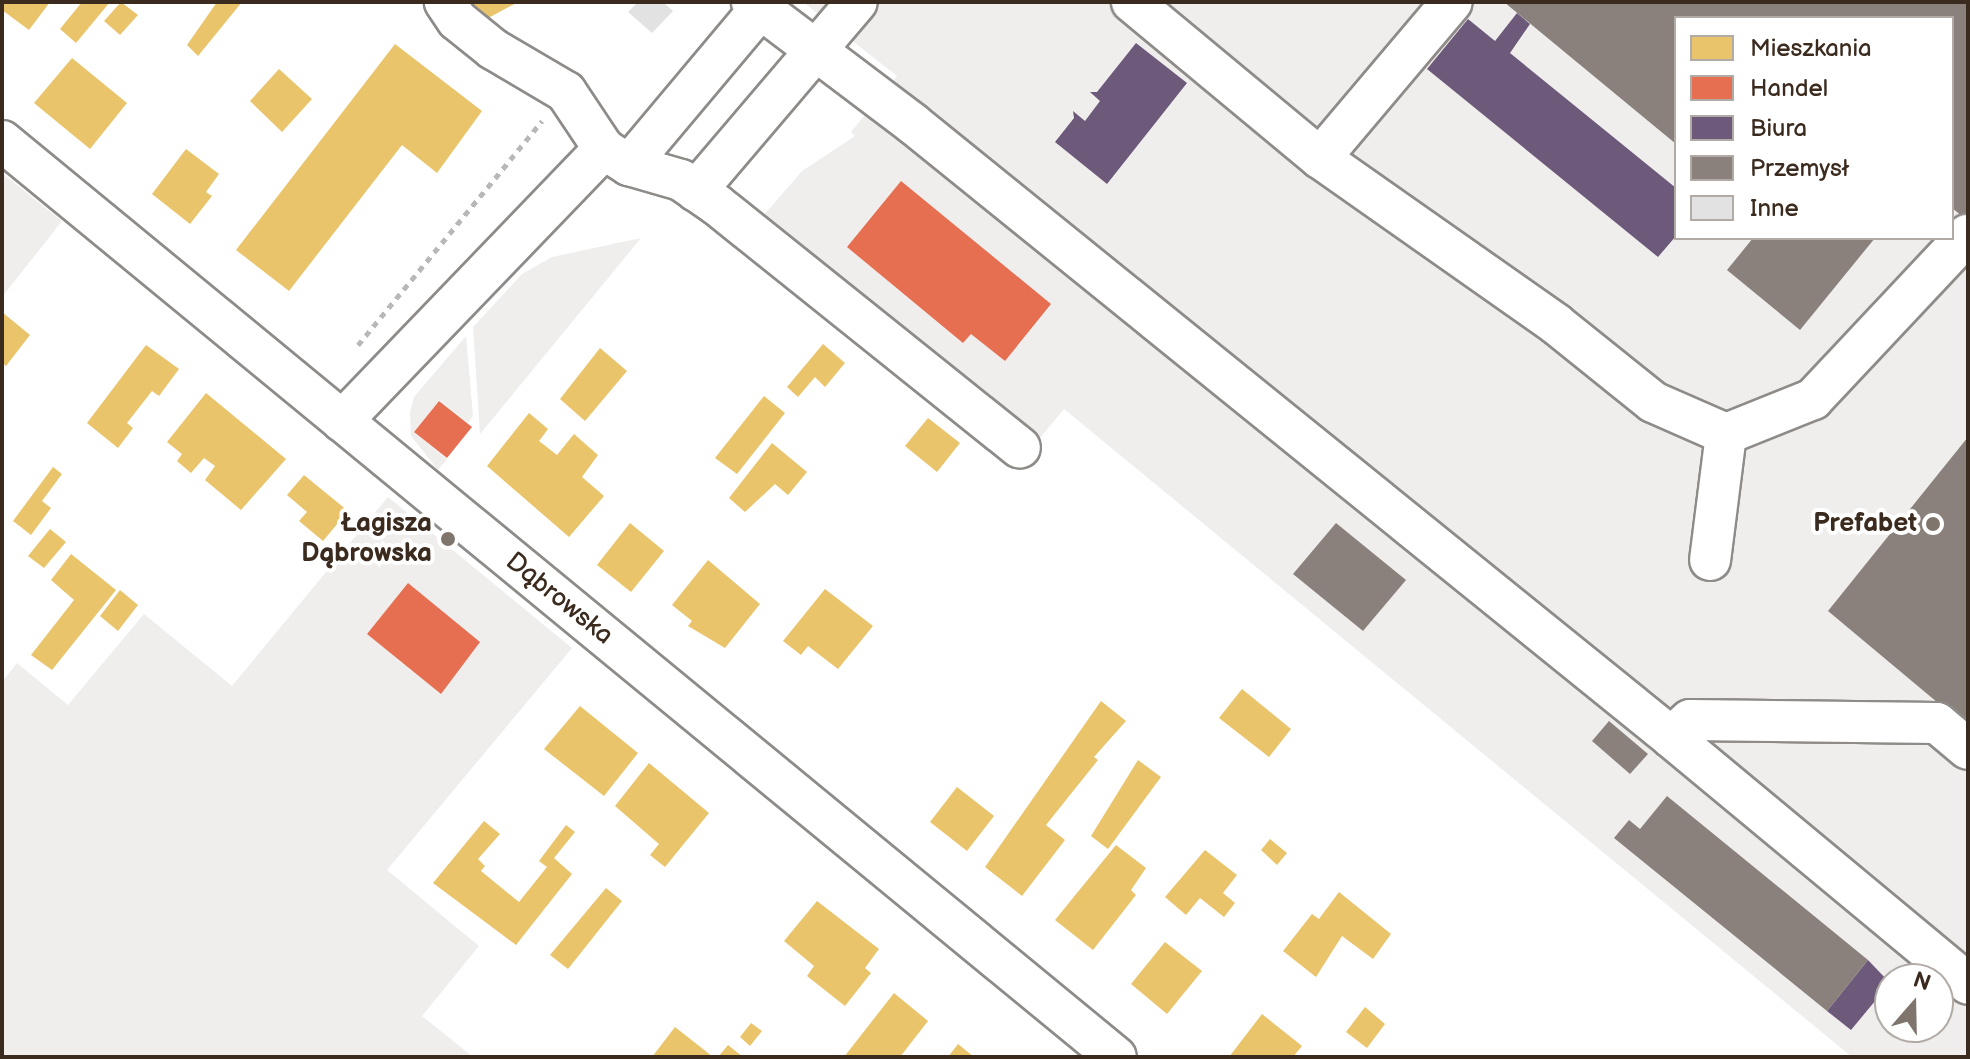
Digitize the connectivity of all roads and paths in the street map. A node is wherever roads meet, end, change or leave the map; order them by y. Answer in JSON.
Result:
{"nodes":[{"id":1,"x":445,"y":2,"type":"edge"},
{"id":2,"x":857,"y":2,"type":"edge"},
{"id":3,"x":1132,"y":2,"type":"edge"},
{"id":4,"x":1452,"y":2,"type":"edge"},
{"id":5,"x":760,"y":5,"type":"edge"},
{"id":6,"x":818,"y":49,"type":"junction"},
{"id":7,"x":566,"y":92,"type":"junction"},
{"id":8,"x":4,"y":147,"type":"edge"},
{"id":9,"x":616,"y":157,"type":"junction"},
{"id":10,"x":1320,"y":158,"type":"junction"},
{"id":11,"x":696,"y":191,"type":"junction"},
{"id":12,"x":1967,"y":235,"type":"edge"},
{"id":13,"x":353,"y":351,"type":"dead end"},
{"id":14,"x":342,"y":421,"type":"junction"},
{"id":15,"x":1726,"y":434,"type":"junction"},
{"id":16,"x":1020,"y":448,"type":"dead end"},
{"id":17,"x":1710,"y":560,"type":"dead end"},
{"id":18,"x":1671,"y":737,"type":"junction"},
{"id":19,"x":1968,"y":749,"type":"edge"},
{"id":20,"x":1968,"y":984,"type":"edge"},
{"id":21,"x":1116,"y":1057,"type":"edge"}],
"edges":[{"from":1,"to":7,"type":"street"},
{"from":2,"to":6,"type":"street"},
{"from":3,"to":10,"type":"street"},
{"from":4,"to":10,"type":"street"},
{"from":5,"to":6,"type":"street"},
{"from":5,"to":9,"type":"street"},
{"from":6,"to":11,"type":"street"},
{"from":6,"to":18,"type":"street"},
{"from":7,"to":9,"type":"street"},
{"from":7,"to":13,"type":"path"},
{"from":8,"to":14,"type":"street","name":"Dąbrowska"},
{"from":9,"to":11,"type":"street"},
{"from":9,"to":14,"type":"street"},
{"from":10,"to":15,"type":"street"},
{"from":11,"to":16,"type":"street"},
{"from":12,"to":15,"type":"street"},
{"from":14,"to":21,"type":"street","name":"Dąbrowska"},
{"from":15,"to":17,"type":"street"},
{"from":18,"to":19,"type":"street"},
{"from":18,"to":20,"type":"street"}]}
